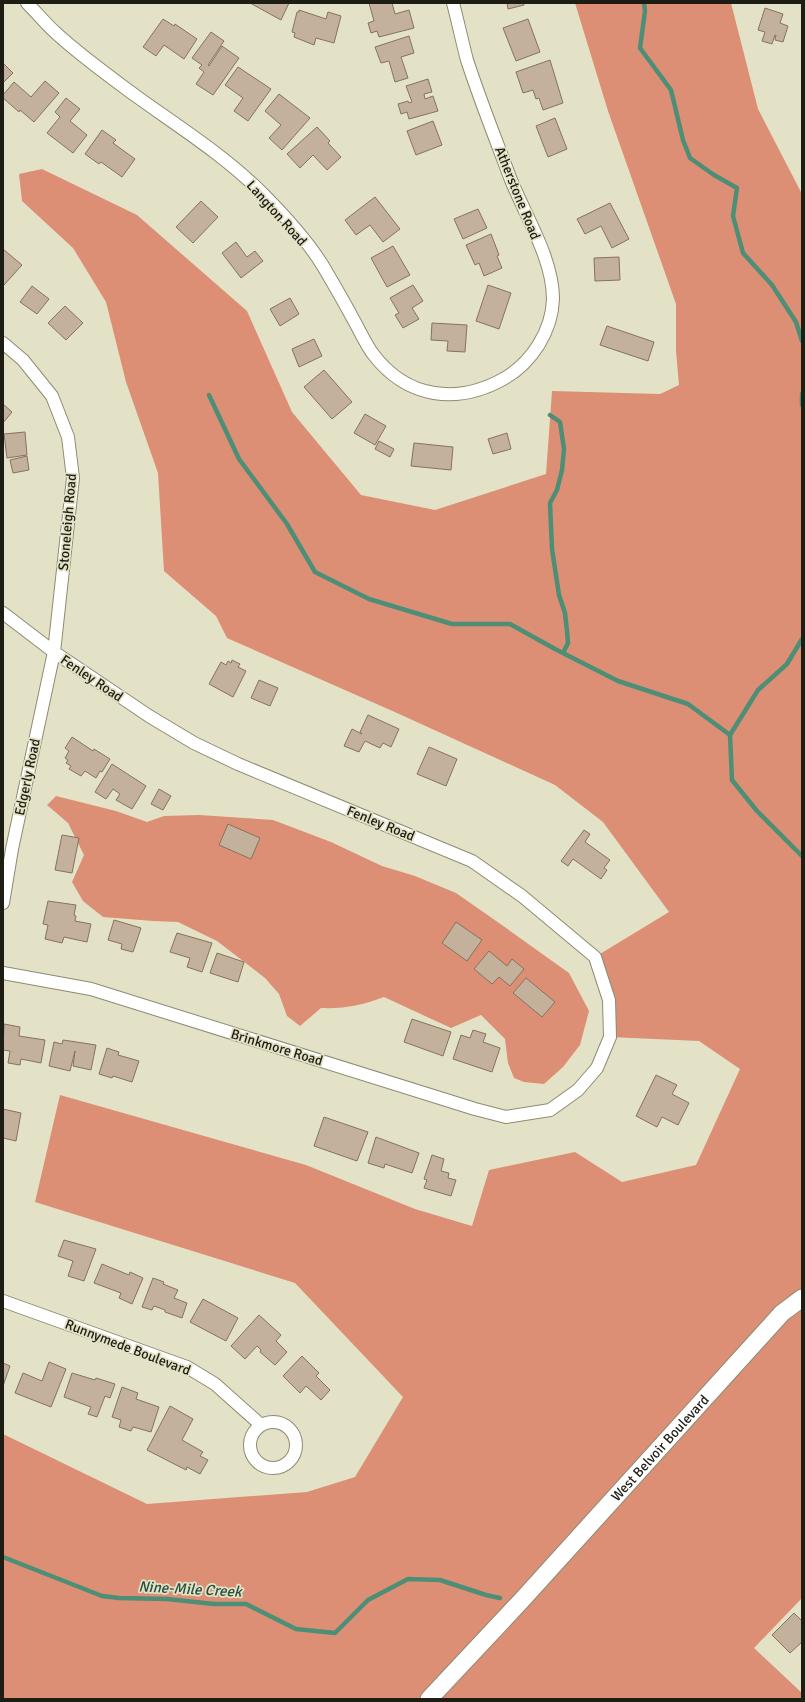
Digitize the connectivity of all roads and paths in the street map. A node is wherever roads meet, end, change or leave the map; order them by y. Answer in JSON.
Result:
{"nodes":[{"id":1,"x":27,"y":3,"type":"edge"},
{"id":2,"x":453,"y":3,"type":"edge"},
{"id":3,"x":3,"y":343,"type":"edge"},
{"id":4,"x":511,"y":374,"type":"joint"},
{"id":5,"x":3,"y":613,"type":"edge"},
{"id":6,"x":54,"y":652,"type":"junction"},
{"id":7,"x":8,"y":848,"type":"edge"},
{"id":8,"x":3,"y":903,"type":"edge"},
{"id":9,"x":3,"y":973,"type":"edge"},
{"id":10,"x":550,"y":1110,"type":"joint"},
{"id":11,"x":802,"y":1298,"type":"edge"},
{"id":12,"x":3,"y":1301,"type":"edge"},
{"id":13,"x":261,"y":1425,"type":"dead end"},
{"id":14,"x":430,"y":1699,"type":"edge"}],
"edges":[{"from":1,"to":4,"type":"street","name":"Langton Road"},
{"from":2,"to":4,"type":"street","name":"Atherstone Road"},
{"from":3,"to":6,"type":"street","name":"Stoneleigh Road"},
{"from":5,"to":6,"type":"street","name":"Fenley Road"},
{"from":6,"to":7,"type":"street","name":"Edgerly Road"},
{"from":6,"to":10,"type":"street","name":"Fenley Road"},
{"from":7,"to":8,"type":"street","name":"Edgerly Road"},
{"from":9,"to":10,"type":"street","name":"Brinkmore Road"},
{"from":11,"to":14,"type":"street","name":"West Belvoir Boulevard"},
{"from":12,"to":13,"type":"street","name":"Runnymede Boulevard"}]}
